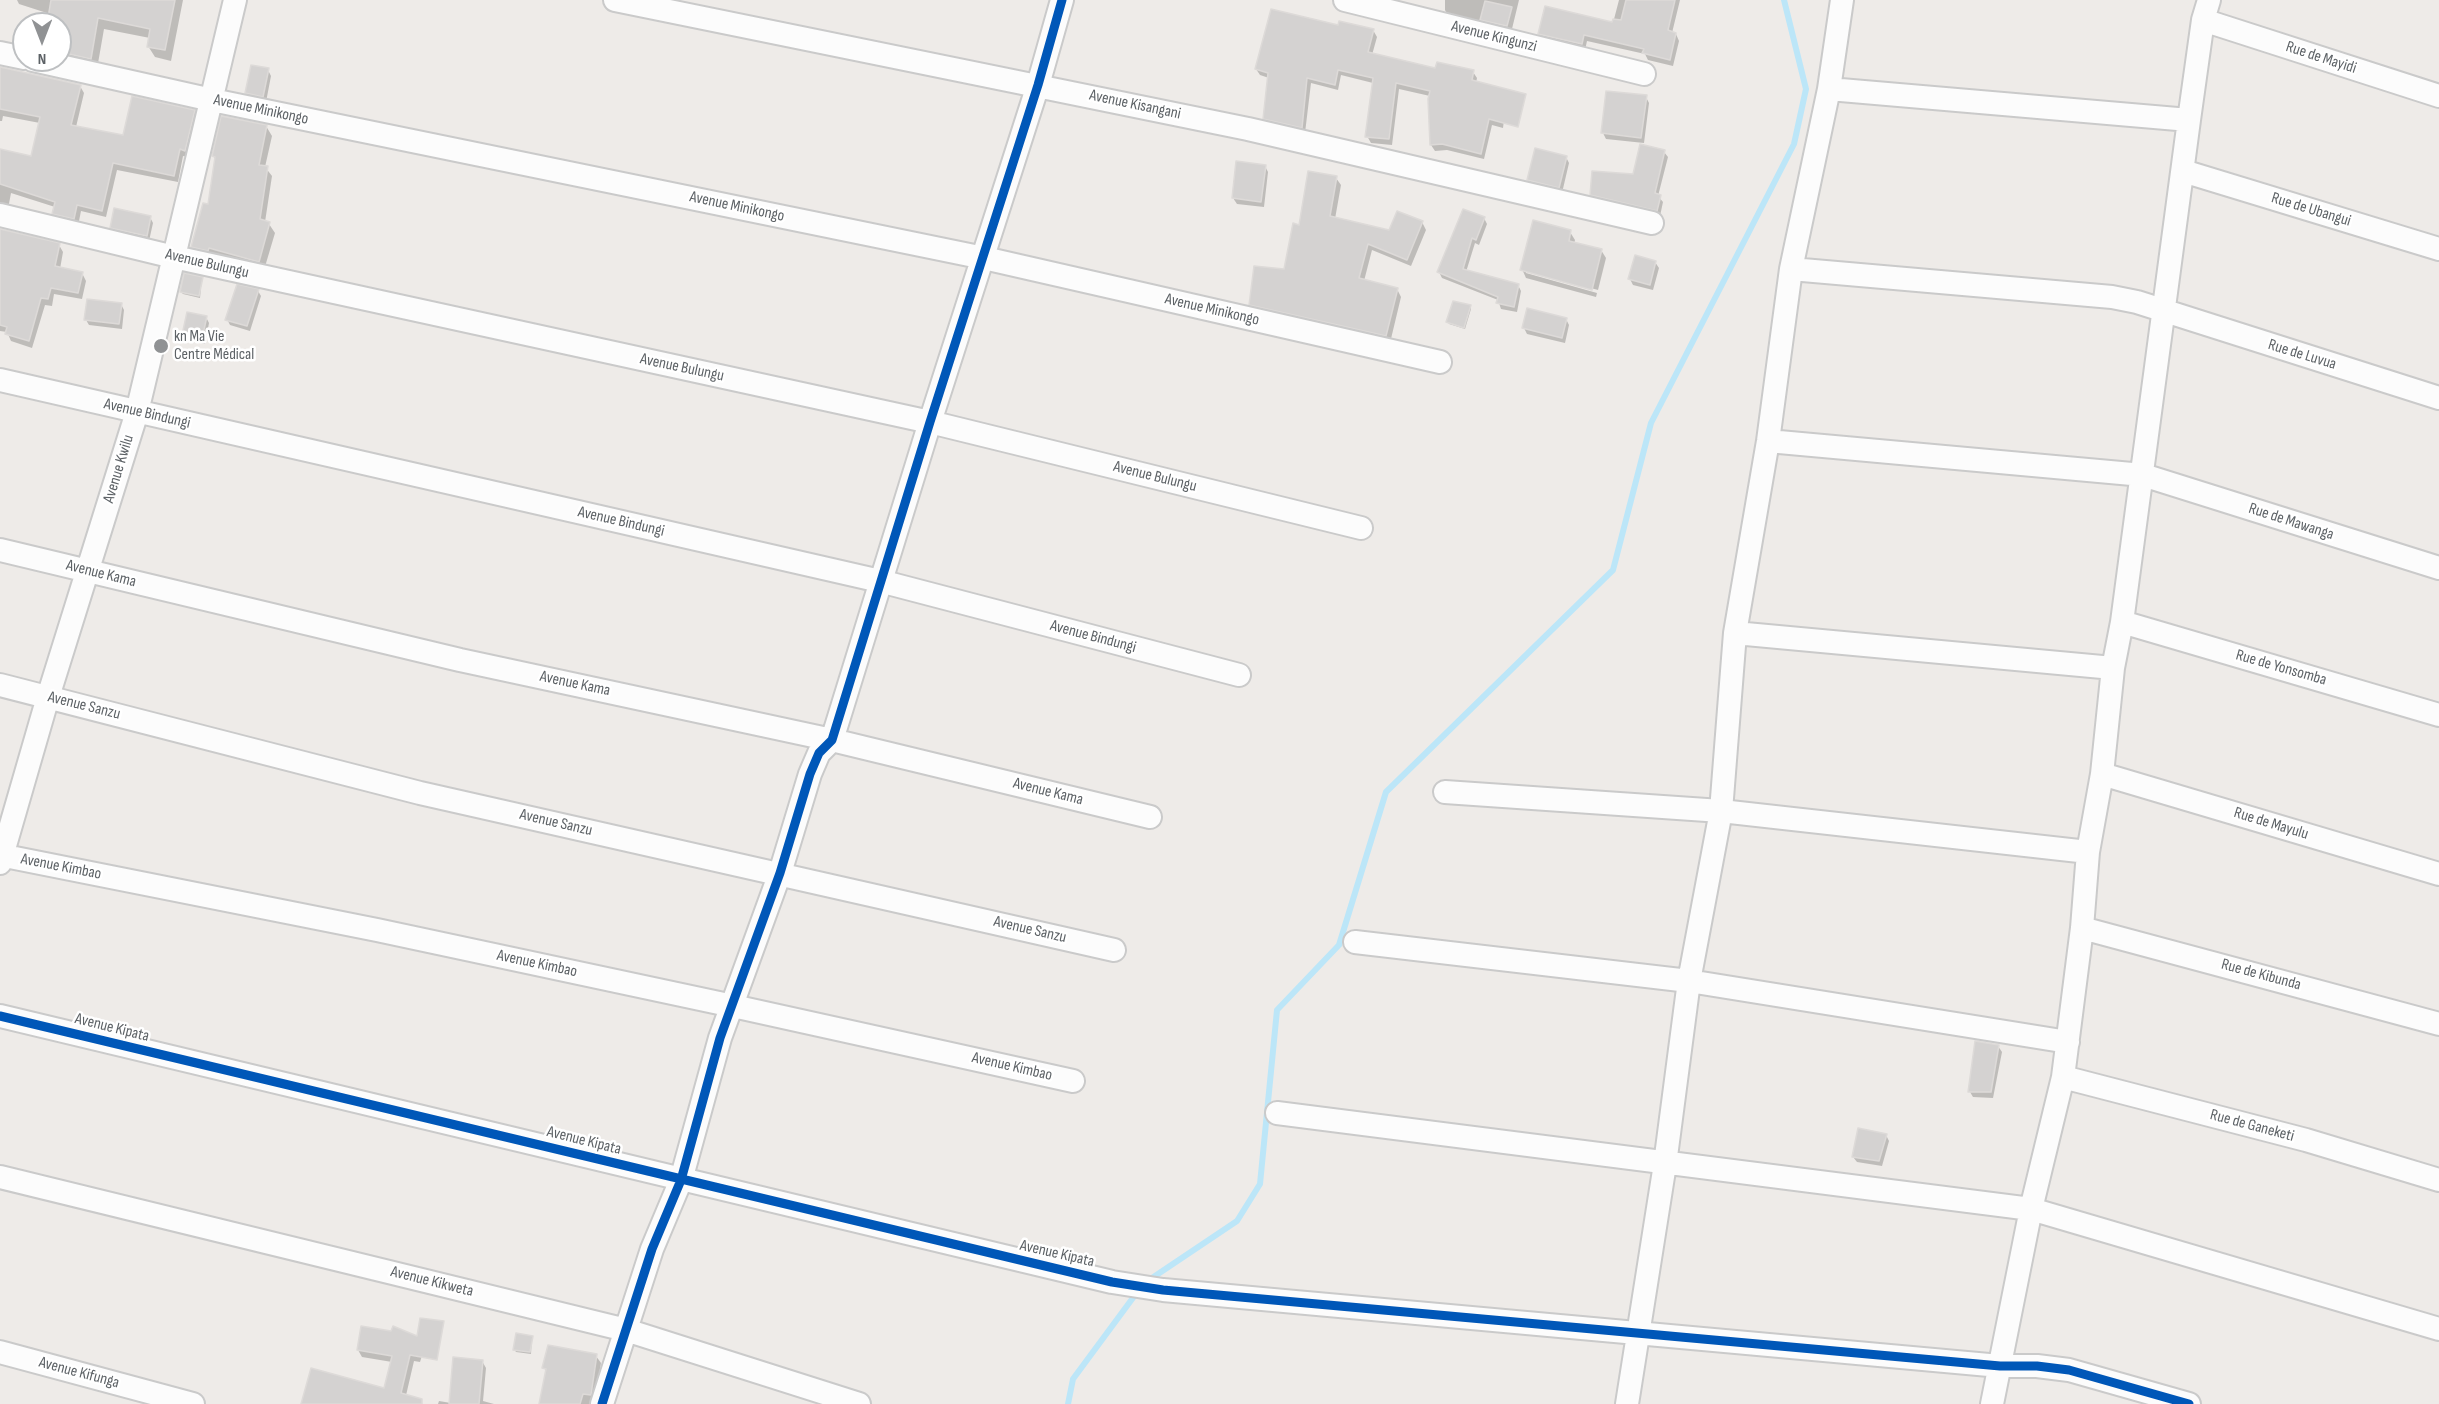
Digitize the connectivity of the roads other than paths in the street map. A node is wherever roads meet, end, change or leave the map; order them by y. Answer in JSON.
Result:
{"nodes":[{"id":1,"x":234,"y":0,"type":"edge"},
{"id":2,"x":615,"y":0,"type":"edge"},
{"id":3,"x":1062,"y":0,"type":"edge"},
{"id":4,"x":1345,"y":0,"type":"edge"},
{"id":5,"x":1842,"y":0,"type":"edge"},
{"id":6,"x":2206,"y":10,"type":"edge"},
{"id":7,"x":72,"y":69,"type":"edge"},
{"id":8,"x":1644,"y":74,"type":"dead end"},
{"id":9,"x":1038,"y":85,"type":"junction"},
{"id":10,"x":1829,"y":89,"type":"junction"},
{"id":11,"x":2439,"y":96,"type":"edge"},
{"id":12,"x":212,"y":100,"type":"junction"},
{"id":13,"x":2189,"y":120,"type":"junction"},
{"id":14,"x":2183,"y":171,"type":"junction"},
{"id":15,"x":0,"y":215,"type":"edge"},
{"id":16,"x":1652,"y":223,"type":"dead end"},
{"id":17,"x":2439,"y":249,"type":"edge"},
{"id":18,"x":174,"y":257,"type":"junction"},
{"id":19,"x":984,"y":258,"type":"junction"},
{"id":20,"x":1791,"y":269,"type":"junction"},
{"id":21,"x":2165,"y":312,"type":"junction"},
{"id":22,"x":1440,"y":362,"type":"dead end"},
{"id":23,"x":0,"y":380,"type":"edge"},
{"id":24,"x":2439,"y":398,"type":"edge"},
{"id":25,"x":137,"y":411,"type":"junction"},
{"id":26,"x":930,"y":422,"type":"junction"},
{"id":27,"x":1768,"y":441,"type":"junction"},
{"id":28,"x":2143,"y":475,"type":"junction"},
{"id":29,"x":1361,"y":528,"type":"dead end"},
{"id":30,"x":0,"y":550,"type":"edge"},
{"id":31,"x":2439,"y":568,"type":"edge"},
{"id":32,"x":88,"y":571,"type":"junction"},
{"id":33,"x":880,"y":581,"type":"junction"},
{"id":34,"x":2122,"y":622,"type":"junction"},
{"id":35,"x":1735,"y":633,"type":"junction"},
{"id":36,"x":2113,"y":668,"type":"junction"},
{"id":37,"x":1239,"y":675,"type":"dead end"},
{"id":38,"x":0,"y":685,"type":"edge"},
{"id":39,"x":48,"y":697,"type":"junction"},
{"id":40,"x":2439,"y":715,"type":"edge"},
{"id":41,"x":832,"y":740,"type":"junction"},
{"id":42,"x":2102,"y":774,"type":"junction"},
{"id":43,"x":1445,"y":792,"type":"dead end"},
{"id":44,"x":1721,"y":811,"type":"junction"},
{"id":45,"x":1150,"y":817,"type":"dead end"},
{"id":46,"x":2088,"y":852,"type":"junction"},
{"id":47,"x":1,"y":858,"type":"edge"},
{"id":48,"x":780,"y":873,"type":"junction"},
{"id":49,"x":2439,"y":874,"type":"edge"},
{"id":50,"x":2082,"y":928,"type":"junction"},
{"id":51,"x":1355,"y":942,"type":"dead end"},
{"id":52,"x":1114,"y":950,"type":"dead end"},
{"id":53,"x":1689,"y":981,"type":"junction"},
{"id":54,"x":733,"y":1006,"type":"junction"},
{"id":55,"x":0,"y":1016,"type":"edge"},
{"id":56,"x":2439,"y":1024,"type":"edge"},
{"id":57,"x":2068,"y":1042,"type":"junction"},
{"id":58,"x":2063,"y":1077,"type":"junction"},
{"id":59,"x":1073,"y":1081,"type":"dead end"},
{"id":60,"x":1277,"y":1113,"type":"dead end"},
{"id":61,"x":1665,"y":1164,"type":"junction"},
{"id":62,"x":0,"y":1177,"type":"edge"},
{"id":63,"x":681,"y":1180,"type":"junction"},
{"id":64,"x":2439,"y":1180,"type":"edge"},
{"id":65,"x":2031,"y":1209,"type":"junction"},
{"id":66,"x":2439,"y":1329,"type":"edge"},
{"id":67,"x":626,"y":1330,"type":"junction"},
{"id":68,"x":1638,"y":1332,"type":"junction"},
{"id":69,"x":0,"y":1352,"type":"edge"},
{"id":70,"x":2000,"y":1366,"type":"junction"},
{"id":71,"x":193,"y":1404,"type":"edge"},
{"id":72,"x":602,"y":1404,"type":"edge"},
{"id":73,"x":859,"y":1404,"type":"edge"},
{"id":74,"x":1627,"y":1404,"type":"edge"},
{"id":75,"x":1992,"y":1404,"type":"edge"},
{"id":76,"x":2189,"y":1404,"type":"edge"}],
"edges":[{"from":1,"to":12,"type":"street","name":"Avenue Kwilu"},
{"from":2,"to":9,"type":"street","name":"Avenue Kisangani"},
{"from":3,"to":9,"type":"street"},
{"from":4,"to":8,"type":"street","name":"Avenue Kingunzi"},
{"from":5,"to":10,"type":"street"},
{"from":6,"to":11,"type":"street","name":"Rue de Mayidi"},
{"from":6,"to":13,"type":"street"},
{"from":7,"to":12,"type":"street","name":"Avenue Minikongo"},
{"from":9,"to":16,"type":"street","name":"Avenue Kisangani"},
{"from":9,"to":19,"type":"street"},
{"from":10,"to":13,"type":"street"},
{"from":10,"to":20,"type":"street"},
{"from":12,"to":18,"type":"street","name":"Avenue Kwilu"},
{"from":12,"to":19,"type":"street","name":"Avenue Minikongo"},
{"from":13,"to":14,"type":"street"},
{"from":14,"to":17,"type":"street","name":"Rue de Ubangui"},
{"from":14,"to":21,"type":"street"},
{"from":15,"to":18,"type":"street","name":"Avenue Bulungu"},
{"from":18,"to":25,"type":"street","name":"Avenue Kwilu"},
{"from":18,"to":26,"type":"street","name":"Avenue Bulungu"},
{"from":19,"to":22,"type":"street","name":"Avenue Minikongo"},
{"from":19,"to":26,"type":"street"},
{"from":20,"to":21,"type":"street","name":"Rue de Luvua"},
{"from":20,"to":27,"type":"street"},
{"from":21,"to":24,"type":"street","name":"Rue de Luvua"},
{"from":21,"to":28,"type":"street"},
{"from":23,"to":25,"type":"street","name":"Avenue Bindungi"},
{"from":25,"to":32,"type":"street","name":"Avenue Kwilu"},
{"from":25,"to":33,"type":"street","name":"Avenue Bindungi"},
{"from":26,"to":29,"type":"street","name":"Avenue Bulungu"},
{"from":26,"to":33,"type":"street"},
{"from":27,"to":28,"type":"street","name":"Rue de Mawanga"},
{"from":27,"to":35,"type":"street"},
{"from":28,"to":31,"type":"street","name":"Rue de Mawanga"},
{"from":28,"to":34,"type":"street"},
{"from":30,"to":32,"type":"street","name":"Avenue Kama"},
{"from":32,"to":39,"type":"street","name":"Avenue Kwilu"},
{"from":32,"to":41,"type":"street","name":"Avenue Kama"},
{"from":33,"to":37,"type":"street","name":"Avenue Bindungi"},
{"from":33,"to":41,"type":"street"},
{"from":34,"to":36,"type":"street"},
{"from":34,"to":40,"type":"street","name":"Rue de Yonsomba"},
{"from":35,"to":36,"type":"street"},
{"from":35,"to":44,"type":"street"},
{"from":36,"to":42,"type":"street"},
{"from":38,"to":39,"type":"street","name":"Avenue Sanzu"},
{"from":39,"to":47,"type":"street","name":"Avenue Kwilu"},
{"from":39,"to":48,"type":"street","name":"Avenue Sanzu"},
{"from":41,"to":45,"type":"street","name":"Avenue Kama"},
{"from":41,"to":48,"type":"street"},
{"from":42,"to":46,"type":"street"},
{"from":42,"to":49,"type":"street","name":"Rue de Mayulu"},
{"from":43,"to":44,"type":"street"},
{"from":44,"to":46,"type":"street"},
{"from":44,"to":53,"type":"street"},
{"from":46,"to":50,"type":"street"},
{"from":47,"to":54,"type":"street","name":"Avenue Kimbao"},
{"from":48,"to":52,"type":"street","name":"Avenue Sanzu"},
{"from":48,"to":54,"type":"street"},
{"from":50,"to":56,"type":"street","name":"Rue de Kibunda"},
{"from":50,"to":57,"type":"street"},
{"from":51,"to":53,"type":"street"},
{"from":53,"to":57,"type":"street"},
{"from":53,"to":61,"type":"street"},
{"from":54,"to":59,"type":"street","name":"Avenue Kimbao"},
{"from":54,"to":63,"type":"street"},
{"from":55,"to":63,"type":"street","name":"Avenue Kipata"},
{"from":57,"to":58,"type":"street"},
{"from":58,"to":64,"type":"street","name":"Rue de Ganeketi"},
{"from":58,"to":65,"type":"street"},
{"from":60,"to":61,"type":"street"},
{"from":61,"to":65,"type":"street"},
{"from":61,"to":68,"type":"street"},
{"from":62,"to":67,"type":"street","name":"Avenue Kikweta"},
{"from":63,"to":67,"type":"street"},
{"from":63,"to":68,"type":"street","name":"Avenue Kipata"},
{"from":65,"to":66,"type":"street"},
{"from":65,"to":70,"type":"street"},
{"from":67,"to":72,"type":"street"},
{"from":67,"to":73,"type":"street","name":"Avenue Kikweta"},
{"from":68,"to":70,"type":"street","name":"Avenue Kipata"},
{"from":68,"to":74,"type":"street"},
{"from":69,"to":71,"type":"street","name":"Avenue Kifunga"},
{"from":70,"to":75,"type":"street"},
{"from":70,"to":76,"type":"street","name":"Avenue Kipata"}]}
